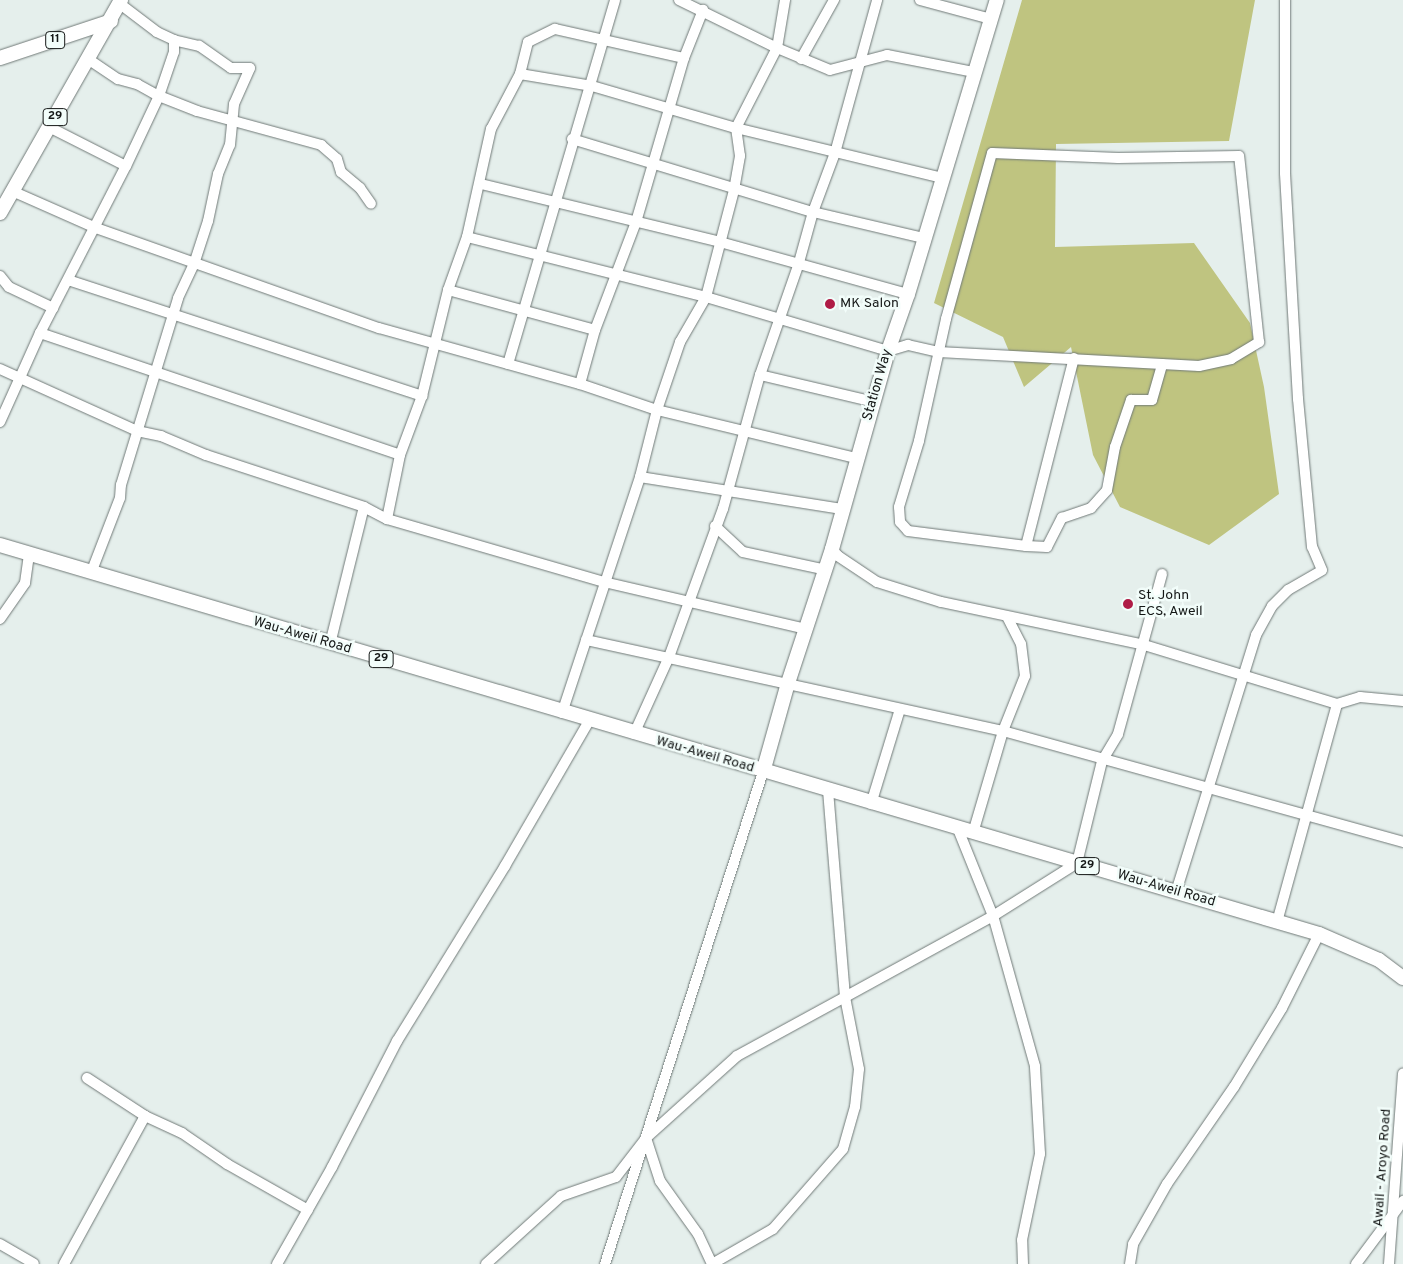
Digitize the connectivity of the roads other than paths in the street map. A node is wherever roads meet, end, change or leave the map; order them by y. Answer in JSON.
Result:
{"nodes":[{"id":1,"x":615,"y":0,"type":"edge"},
{"id":2,"x":679,"y":0,"type":"edge"},
{"id":3,"x":785,"y":0,"type":"edge"},
{"id":4,"x":834,"y":0,"type":"edge"},
{"id":5,"x":876,"y":0,"type":"edge"},
{"id":6,"x":920,"y":0,"type":"edge"},
{"id":7,"x":997,"y":0,"type":"edge"},
{"id":8,"x":1285,"y":0,"type":"edge"},
{"id":9,"x":120,"y":2,"type":"edge"},
{"id":10,"x":703,"y":10,"type":"junction"},
{"id":11,"x":991,"y":19,"type":"junction"},
{"id":12,"x":111,"y":21,"type":"junction"},
{"id":13,"x":604,"y":37,"type":"junction"},
{"id":14,"x":174,"y":40,"type":"junction"},
{"id":15,"x":777,"y":48,"type":"junction"},
{"id":16,"x":0,"y":58,"type":"edge"},
{"id":17,"x":684,"y":58,"type":"junction"},
{"id":18,"x":88,"y":59,"type":"junction"},
{"id":19,"x":802,"y":59,"type":"junction"},
{"id":20,"x":862,"y":62,"type":"junction"},
{"id":21,"x":974,"y":72,"type":"junction"},
{"id":22,"x":520,"y":74,"type":"junction"},
{"id":23,"x":592,"y":86,"type":"junction"},
{"id":24,"x":159,"y":96,"type":"junction"},
{"id":25,"x":670,"y":108,"type":"junction"},
{"id":26,"x":231,"y":118,"type":"junction"},
{"id":27,"x":49,"y":128,"type":"junction"},
{"id":28,"x":736,"y":128,"type":"junction"},
{"id":29,"x":572,"y":139,"type":"junction"},
{"id":30,"x":835,"y":153,"type":"junction"},
{"id":31,"x":126,"y":166,"type":"junction"},
{"id":32,"x":653,"y":166,"type":"junction"},
{"id":33,"x":943,"y":178,"type":"junction"},
{"id":34,"x":481,"y":184,"type":"junction"},
{"id":35,"x":734,"y":190,"type":"junction"},
{"id":36,"x":12,"y":191,"type":"junction"},
{"id":37,"x":554,"y":201,"type":"junction"},
{"id":38,"x":371,"y":204,"type":"dead end"},
{"id":39,"x":813,"y":212,"type":"junction"},
{"id":40,"x":0,"y":213,"type":"edge"},
{"id":41,"x":636,"y":222,"type":"junction"},
{"id":42,"x":96,"y":228,"type":"junction"},
{"id":43,"x":468,"y":237,"type":"junction"},
{"id":44,"x":924,"y":238,"type":"junction"},
{"id":45,"x":720,"y":242,"type":"junction"},
{"id":46,"x":540,"y":254,"type":"junction"},
{"id":47,"x":194,"y":264,"type":"junction"},
{"id":48,"x":798,"y":266,"type":"junction"},
{"id":49,"x":617,"y":274,"type":"junction"},
{"id":50,"x":0,"y":276,"type":"edge"},
{"id":51,"x":68,"y":280,"type":"junction"},
{"id":52,"x":448,"y":290,"type":"junction"},
{"id":53,"x":908,"y":294,"type":"junction"},
{"id":54,"x":706,"y":297,"type":"junction"},
{"id":55,"x":53,"y":308,"type":"junction"},
{"id":56,"x":524,"y":310,"type":"junction"},
{"id":57,"x":175,"y":316,"type":"junction"},
{"id":58,"x":779,"y":320,"type":"junction"},
{"id":59,"x":595,"y":330,"type":"junction"},
{"id":60,"x":40,"y":333,"type":"junction"},
{"id":61,"x":437,"y":344,"type":"junction"},
{"id":62,"x":888,"y":351,"type":"junction"},
{"id":63,"x":939,"y":352,"type":"junction"},
{"id":64,"x":1074,"y":358,"type":"junction"},
{"id":65,"x":508,"y":364,"type":"junction"},
{"id":66,"x":1162,"y":364,"type":"junction"},
{"id":67,"x":0,"y":370,"type":"edge"},
{"id":68,"x":154,"y":373,"type":"junction"},
{"id":69,"x":760,"y":375,"type":"junction"},
{"id":70,"x":22,"y":377,"type":"junction"},
{"id":71,"x":580,"y":384,"type":"junction"},
{"id":72,"x":422,"y":396,"type":"junction"},
{"id":73,"x":874,"y":402,"type":"junction"},
{"id":74,"x":657,"y":410,"type":"junction"},
{"id":75,"x":0,"y":422,"type":"edge"},
{"id":76,"x":744,"y":429,"type":"junction"},
{"id":77,"x":137,"y":431,"type":"junction"},
{"id":78,"x":400,"y":455,"type":"junction"},
{"id":79,"x":856,"y":458,"type":"junction"},
{"id":80,"x":640,"y":477,"type":"junction"},
{"id":81,"x":729,"y":491,"type":"junction"},
{"id":82,"x":364,"y":507,"type":"junction"},
{"id":83,"x":843,"y":509,"type":"junction"},
{"id":84,"x":387,"y":519,"type":"junction"},
{"id":85,"x":715,"y":526,"type":"junction"},
{"id":86,"x":0,"y":545,"type":"edge"},
{"id":87,"x":1026,"y":546,"type":"junction"},
{"id":88,"x":832,"y":549,"type":"junction"},
{"id":89,"x":29,"y":555,"type":"junction"},
{"id":90,"x":826,"y":570,"type":"junction"},
{"id":91,"x":91,"y":573,"type":"junction"},
{"id":92,"x":1162,"y":574,"type":"dead end"},
{"id":93,"x":604,"y":582,"type":"junction"},
{"id":94,"x":691,"y":601,"type":"junction"},
{"id":95,"x":1007,"y":617,"type":"junction"},
{"id":96,"x":0,"y":619,"type":"edge"},
{"id":97,"x":806,"y":629,"type":"junction"},
{"id":98,"x":586,"y":640,"type":"junction"},
{"id":99,"x":330,"y":644,"type":"junction"},
{"id":100,"x":1141,"y":644,"type":"junction"},
{"id":101,"x":669,"y":657,"type":"junction"},
{"id":102,"x":1242,"y":675,"type":"junction"},
{"id":103,"x":788,"y":683,"type":"junction"},
{"id":104,"x":1403,"y":701,"type":"edge"},
{"id":105,"x":1337,"y":704,"type":"junction"},
{"id":106,"x":900,"y":709,"type":"junction"},
{"id":107,"x":562,"y":713,"type":"junction"},
{"id":108,"x":589,"y":720,"type":"junction"},
{"id":109,"x":1003,"y":731,"type":"junction"},
{"id":110,"x":634,"y":734,"type":"junction"},
{"id":111,"x":1102,"y":761,"type":"junction"},
{"id":112,"x":763,"y":772,"type":"junction"},
{"id":113,"x":1210,"y":790,"type":"junction"},
{"id":114,"x":828,"y":791,"type":"junction"},
{"id":115,"x":871,"y":804,"type":"junction"},
{"id":116,"x":1307,"y":816,"type":"junction"},
{"id":117,"x":958,"y":829,"type":"junction"},
{"id":118,"x":973,"y":833,"type":"junction"},
{"id":119,"x":1403,"y":842,"type":"edge"},
{"id":120,"x":1078,"y":863,"type":"junction"},
{"id":121,"x":1176,"y":892,"type":"junction"},
{"id":122,"x":993,"y":916,"type":"junction"},
{"id":123,"x":1277,"y":922,"type":"junction"},
{"id":124,"x":1319,"y":934,"type":"junction"},
{"id":125,"x":1403,"y":978,"type":"edge"},
{"id":126,"x":845,"y":997,"type":"junction"},
{"id":127,"x":1403,"y":1074,"type":"edge"},
{"id":128,"x":87,"y":1078,"type":"dead end"},
{"id":129,"x":144,"y":1116,"type":"junction"},
{"id":130,"x":646,"y":1138,"type":"junction"},
{"id":131,"x":1403,"y":1201,"type":"edge"},
{"id":132,"x":308,"y":1210,"type":"junction"},
{"id":133,"x":1394,"y":1213,"type":"junction"},
{"id":134,"x":0,"y":1244,"type":"edge"},
{"id":135,"x":34,"y":1264,"type":"edge"},
{"id":136,"x":64,"y":1264,"type":"edge"},
{"id":137,"x":277,"y":1264,"type":"edge"},
{"id":138,"x":486,"y":1264,"type":"edge"},
{"id":139,"x":605,"y":1264,"type":"edge"},
{"id":140,"x":1023,"y":1264,"type":"edge"},
{"id":141,"x":1130,"y":1264,"type":"edge"},
{"id":142,"x":1356,"y":1264,"type":"edge"},
{"id":143,"x":1389,"y":1264,"type":"edge"}],
"edges":[{"from":1,"to":13,"type":"street"},
{"from":2,"to":10,"type":"street"},
{"from":3,"to":15,"type":"street"},
{"from":4,"to":19,"type":"street"},
{"from":5,"to":20,"type":"street"},
{"from":6,"to":11,"type":"street"},
{"from":7,"to":11,"type":"main road","name":"Station Way"},
{"from":8,"to":102,"type":"street"},
{"from":9,"to":12,"type":"main road","number":"29"},
{"from":9,"to":14,"type":"street"},
{"from":10,"to":15,"type":"street"},
{"from":10,"to":17,"type":"street"},
{"from":11,"to":21,"type":"main road","name":"Station Way"},
{"from":12,"to":16,"type":"main road","number":"11"},
{"from":12,"to":18,"type":"main road","number":"29"},
{"from":13,"to":17,"type":"street"},
{"from":13,"to":22,"type":"street"},
{"from":13,"to":23,"type":"street"},
{"from":14,"to":24,"type":"street"},
{"from":14,"to":26,"type":"street"},
{"from":15,"to":19,"type":"street"},
{"from":15,"to":28,"type":"street"},
{"from":17,"to":25,"type":"street"},
{"from":18,"to":24,"type":"street"},
{"from":18,"to":27,"type":"main road","number":"29"},
{"from":19,"to":20,"type":"street"},
{"from":20,"to":21,"type":"street"},
{"from":20,"to":30,"type":"street"},
{"from":21,"to":33,"type":"main road","name":"Station Way"},
{"from":22,"to":23,"type":"street"},
{"from":22,"to":34,"type":"street"},
{"from":23,"to":25,"type":"street"},
{"from":23,"to":29,"type":"street"},
{"from":24,"to":26,"type":"street"},
{"from":24,"to":31,"type":"street"},
{"from":25,"to":28,"type":"street"},
{"from":25,"to":32,"type":"street"},
{"from":26,"to":38,"type":"street"},
{"from":26,"to":47,"type":"street"},
{"from":27,"to":31,"type":"street"},
{"from":27,"to":36,"type":"main road","number":"29"},
{"from":28,"to":30,"type":"street"},
{"from":28,"to":35,"type":"street"},
{"from":29,"to":32,"type":"street"},
{"from":29,"to":37,"type":"street"},
{"from":30,"to":33,"type":"street"},
{"from":30,"to":39,"type":"street"},
{"from":31,"to":42,"type":"street"},
{"from":32,"to":35,"type":"street"},
{"from":32,"to":41,"type":"street"},
{"from":33,"to":44,"type":"main road","name":"Station Way"},
{"from":34,"to":37,"type":"street"},
{"from":34,"to":43,"type":"street"},
{"from":35,"to":39,"type":"street"},
{"from":35,"to":45,"type":"street"},
{"from":36,"to":40,"type":"main road","number":"29"},
{"from":36,"to":42,"type":"street"},
{"from":37,"to":41,"type":"street"},
{"from":37,"to":46,"type":"street"},
{"from":39,"to":44,"type":"street"},
{"from":39,"to":48,"type":"street"},
{"from":41,"to":45,"type":"street"},
{"from":41,"to":49,"type":"street"},
{"from":42,"to":47,"type":"street"},
{"from":42,"to":51,"type":"street"},
{"from":43,"to":46,"type":"street"},
{"from":43,"to":52,"type":"street"},
{"from":44,"to":53,"type":"main road","name":"Station Way"},
{"from":45,"to":48,"type":"street"},
{"from":45,"to":54,"type":"street"},
{"from":46,"to":49,"type":"street"},
{"from":46,"to":56,"type":"street"},
{"from":47,"to":57,"type":"street"},
{"from":47,"to":61,"type":"street"},
{"from":48,"to":53,"type":"street"},
{"from":48,"to":58,"type":"street"},
{"from":49,"to":54,"type":"street"},
{"from":49,"to":59,"type":"street"},
{"from":50,"to":55,"type":"street"},
{"from":51,"to":55,"type":"street"},
{"from":51,"to":57,"type":"street"},
{"from":52,"to":56,"type":"street"},
{"from":52,"to":61,"type":"street"},
{"from":53,"to":62,"type":"main road","name":"Station Way"},
{"from":54,"to":58,"type":"street"},
{"from":54,"to":74,"type":"street"},
{"from":55,"to":60,"type":"street"},
{"from":56,"to":59,"type":"street"},
{"from":56,"to":65,"type":"street"},
{"from":57,"to":68,"type":"street"},
{"from":57,"to":72,"type":"street"},
{"from":58,"to":62,"type":"street"},
{"from":58,"to":69,"type":"street"},
{"from":59,"to":71,"type":"street"},
{"from":60,"to":68,"type":"street"},
{"from":60,"to":70,"type":"street"},
{"from":61,"to":65,"type":"street"},
{"from":61,"to":72,"type":"street"},
{"from":62,"to":63,"type":"street"},
{"from":62,"to":73,"type":"main road","name":"Station Way"},
{"from":63,"to":64,"type":"street"},
{"from":63,"to":66,"type":"street"},
{"from":63,"to":87,"type":"street"},
{"from":64,"to":66,"type":"street"},
{"from":64,"to":87,"type":"street"},
{"from":65,"to":71,"type":"street"},
{"from":66,"to":87,"type":"street"},
{"from":67,"to":70,"type":"street"},
{"from":68,"to":77,"type":"street"},
{"from":68,"to":78,"type":"street"},
{"from":69,"to":73,"type":"street"},
{"from":69,"to":76,"type":"street"},
{"from":70,"to":75,"type":"street"},
{"from":70,"to":77,"type":"street"},
{"from":71,"to":74,"type":"street"},
{"from":72,"to":78,"type":"street"},
{"from":73,"to":79,"type":"main road","name":"Station Way"},
{"from":74,"to":76,"type":"street"},
{"from":74,"to":80,"type":"street"},
{"from":76,"to":79,"type":"street"},
{"from":76,"to":81,"type":"street"},
{"from":77,"to":82,"type":"street"},
{"from":77,"to":91,"type":"street"},
{"from":78,"to":84,"type":"street"},
{"from":79,"to":83,"type":"main road","name":"Station Way"},
{"from":80,"to":81,"type":"street"},
{"from":80,"to":93,"type":"street"},
{"from":81,"to":83,"type":"street"},
{"from":81,"to":85,"type":"street"},
{"from":82,"to":84,"type":"street"},
{"from":82,"to":99,"type":"street"},
{"from":83,"to":88,"type":"main road","name":"Station Way"},
{"from":84,"to":93,"type":"street"},
{"from":85,"to":90,"type":"street"},
{"from":85,"to":94,"type":"street"},
{"from":86,"to":89,"type":"main road","name":"Wau-Aweil Road","number":"29"},
{"from":88,"to":90,"type":"main road","name":"Station Way"},
{"from":88,"to":95,"type":"street"},
{"from":89,"to":91,"type":"main road","name":"Wau-Aweil Road","number":"29"},
{"from":89,"to":96,"type":"street"},
{"from":90,"to":97,"type":"main road","name":"Station Way"},
{"from":91,"to":99,"type":"main road","name":"Wau-Aweil Road","number":"29"},
{"from":92,"to":100,"type":"street"},
{"from":93,"to":94,"type":"street"},
{"from":93,"to":98,"type":"street"},
{"from":94,"to":97,"type":"street"},
{"from":94,"to":101,"type":"street"},
{"from":95,"to":100,"type":"street"},
{"from":95,"to":109,"type":"street"},
{"from":97,"to":103,"type":"main road","name":"Station Way"},
{"from":98,"to":101,"type":"street"},
{"from":98,"to":107,"type":"street"},
{"from":99,"to":107,"type":"main road","name":"Wau-Aweil Road","number":"29"},
{"from":100,"to":102,"type":"street"},
{"from":100,"to":111,"type":"street"},
{"from":101,"to":103,"type":"street"},
{"from":101,"to":110,"type":"street"},
{"from":102,"to":105,"type":"street"},
{"from":102,"to":113,"type":"street"},
{"from":103,"to":106,"type":"street"},
{"from":103,"to":112,"type":"main road","name":"Station Way"},
{"from":104,"to":105,"type":"street"},
{"from":105,"to":116,"type":"street"},
{"from":106,"to":109,"type":"street"},
{"from":106,"to":115,"type":"street"},
{"from":107,"to":108,"type":"main road","name":"Wau-Aweil Road","number":"29"},
{"from":108,"to":110,"type":"main road","name":"Wau-Aweil Road","number":"29"},
{"from":108,"to":132,"type":"street"},
{"from":109,"to":111,"type":"street"},
{"from":109,"to":118,"type":"street"},
{"from":110,"to":112,"type":"main road","name":"Wau-Aweil Road","number":"29"},
{"from":111,"to":113,"type":"street"},
{"from":111,"to":120,"type":"street"},
{"from":112,"to":114,"type":"main road","name":"Wau-Aweil Road","number":"29"},
{"from":112,"to":130,"type":"street"},
{"from":113,"to":116,"type":"street"},
{"from":113,"to":121,"type":"street"},
{"from":114,"to":115,"type":"main road","name":"Wau-Aweil Road","number":"29"},
{"from":114,"to":126,"type":"street"},
{"from":115,"to":117,"type":"main road","name":"Wau-Aweil Road","number":"29"},
{"from":116,"to":119,"type":"street"},
{"from":116,"to":123,"type":"street"},
{"from":117,"to":118,"type":"main road","name":"Wau-Aweil Road","number":"29"},
{"from":117,"to":122,"type":"street"},
{"from":118,"to":120,"type":"main road","name":"Wau-Aweil Road","number":"29"},
{"from":120,"to":121,"type":"main road","name":"Wau-Aweil Road","number":"29"},
{"from":120,"to":122,"type":"street"},
{"from":121,"to":123,"type":"main road","name":"Wau-Aweil Road","number":"29"},
{"from":122,"to":126,"type":"street"},
{"from":122,"to":140,"type":"street"},
{"from":123,"to":124,"type":"main road","name":"Wau-Aweil Road","number":"29"},
{"from":124,"to":125,"type":"main road","name":"Wau-Aweil Road","number":"29"},
{"from":124,"to":141,"type":"street"},
{"from":126,"to":130,"type":"street"},
{"from":126,"to":130,"type":"street"},
{"from":127,"to":133,"type":"street","name":"Awail - Aroyo Road"},
{"from":128,"to":129,"type":"street"},
{"from":129,"to":132,"type":"street"},
{"from":129,"to":136,"type":"street"},
{"from":130,"to":138,"type":"street"},
{"from":130,"to":139,"type":"street"},
{"from":131,"to":133,"type":"street"},
{"from":132,"to":137,"type":"street"},
{"from":133,"to":142,"type":"street"},
{"from":133,"to":143,"type":"street","name":"Awail - Aroyo Road"},
{"from":134,"to":135,"type":"street"}]}
